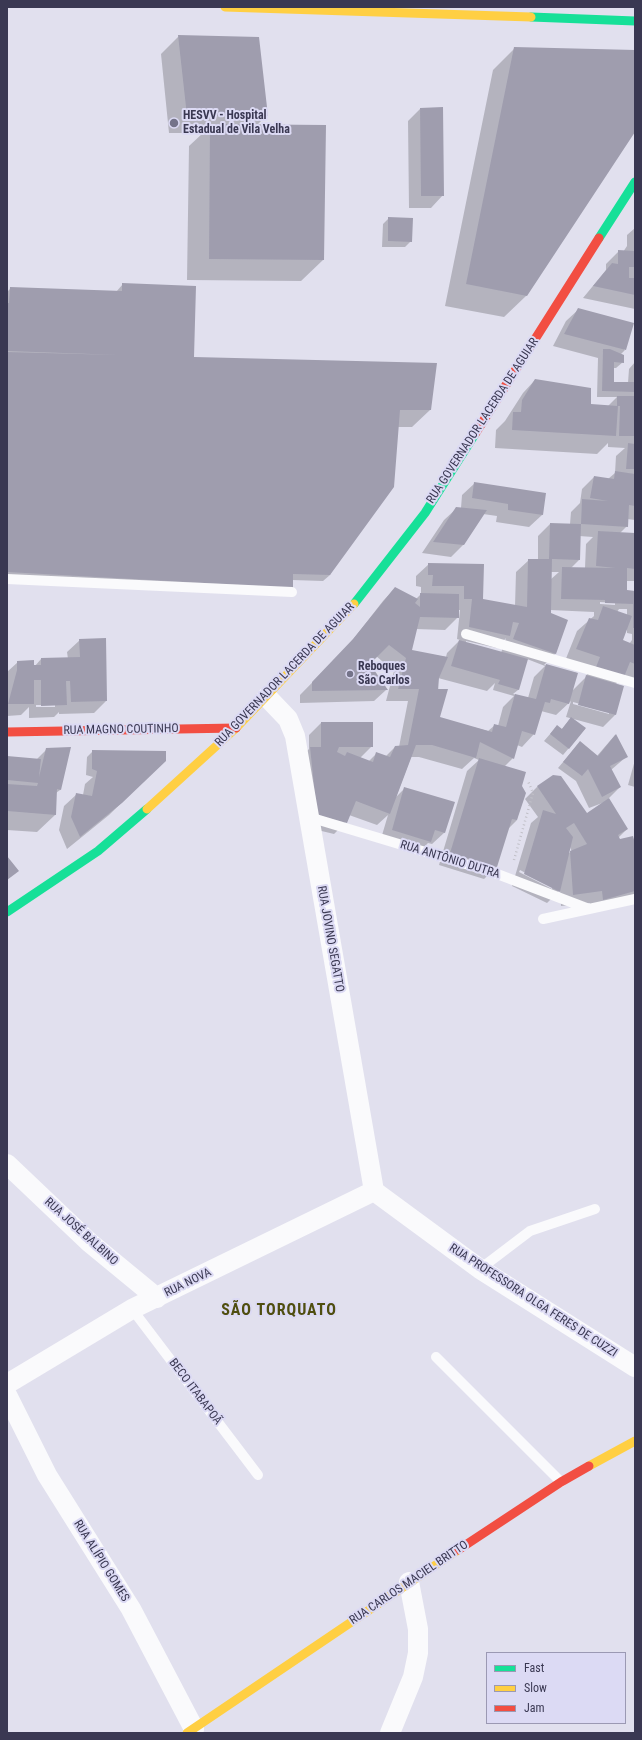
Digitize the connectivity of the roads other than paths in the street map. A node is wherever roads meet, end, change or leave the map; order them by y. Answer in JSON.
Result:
{"nodes":[{"id":1,"x":224,"y":7,"type":"edge"},
{"id":2,"x":635,"y":21,"type":"edge"},
{"id":3,"x":635,"y":182,"type":"edge"},
{"id":4,"x":7,"y":579,"type":"edge"},
{"id":5,"x":292,"y":592,"type":"dead end"},
{"id":6,"x":466,"y":634,"type":"dead end"},
{"id":7,"x":635,"y":683,"type":"edge"},
{"id":8,"x":267,"y":697,"type":"junction"},
{"id":9,"x":236,"y":728,"type":"junction"},
{"id":10,"x":7,"y":732,"type":"edge"},
{"id":11,"x":309,"y":817,"type":"junction"},
{"id":12,"x":635,"y":898,"type":"edge"},
{"id":13,"x":589,"y":909,"type":"junction"},
{"id":14,"x":7,"y":912,"type":"edge"},
{"id":15,"x":543,"y":919,"type":"dead end"},
{"id":16,"x":7,"y":1164,"type":"edge"},
{"id":17,"x":374,"y":1191,"type":"junction"},
{"id":18,"x":595,"y":1209,"type":"dead end"},
{"id":19,"x":480,"y":1269,"type":"junction"},
{"id":20,"x":157,"y":1298,"type":"junction"},
{"id":21,"x":132,"y":1309,"type":"junction"},
{"id":22,"x":436,"y":1357,"type":"dead end"},
{"id":23,"x":635,"y":1367,"type":"edge"},
{"id":24,"x":7,"y":1384,"type":"edge"},
{"id":25,"x":7,"y":1395,"type":"edge"},
{"id":26,"x":635,"y":1441,"type":"edge"},
{"id":27,"x":258,"y":1475,"type":"dead end"},
{"id":28,"x":561,"y":1482,"type":"junction"},
{"id":29,"x":409,"y":1582,"type":"junction"},
{"id":30,"x":191,"y":1731,"type":"edge"},
{"id":31,"x":390,"y":1733,"type":"edge"}],
"edges":[{"from":1,"to":2,"type":"street"},
{"from":3,"to":8,"type":"street","name":"RUA GOVERNADOR LACERDA DE AGUIAR"},
{"from":4,"to":5,"type":"lane"},
{"from":6,"to":7,"type":"lane"},
{"from":8,"to":9,"type":"street","name":"RUA GOVERNADOR LACERDA DE AGUIAR"},
{"from":8,"to":11,"type":"street","name":"RUA JOVINO SEGATTO"},
{"from":9,"to":10,"type":"street","name":"RUA MAGNO COUTINHO"},
{"from":9,"to":14,"type":"street","name":"RUA GOVERNADOR LACERDA DE AGUIAR"},
{"from":11,"to":13,"type":"lane","name":"RUA ANTÔNIO DUTRA"},
{"from":11,"to":17,"type":"street","name":"RUA JOVINO SEGATTO"},
{"from":12,"to":13,"type":"lane"},
{"from":13,"to":15,"type":"lane"},
{"from":16,"to":20,"type":"street","name":"RUA JOSÉ BALBINO"},
{"from":17,"to":19,"type":"street","name":"RUA PROFESSORA OLGA FERES DE CUZZI"},
{"from":17,"to":20,"type":"street","name":"RUA NOVA"},
{"from":18,"to":19,"type":"lane"},
{"from":19,"to":23,"type":"street","name":"RUA PROFESSORA OLGA FERES DE CUZZI"},
{"from":20,"to":21,"type":"street","name":"RUA NOVA"},
{"from":21,"to":24,"type":"street","name":"RUA NOVA"},
{"from":21,"to":27,"type":"lane","name":"BECO ITABAPOÃ"},
{"from":22,"to":28,"type":"lane"},
{"from":25,"to":30,"type":"street","name":"RUA ALÍPIO GOMES"},
{"from":26,"to":28,"type":"street","name":"RUA CARLOS MACIEL BRITTO"},
{"from":28,"to":29,"type":"street","name":"RUA CARLOS MACIEL BRITTO"},
{"from":29,"to":30,"type":"street","name":"RUA CARLOS MACIEL BRITTO"},
{"from":29,"to":31,"type":"street"}]}
